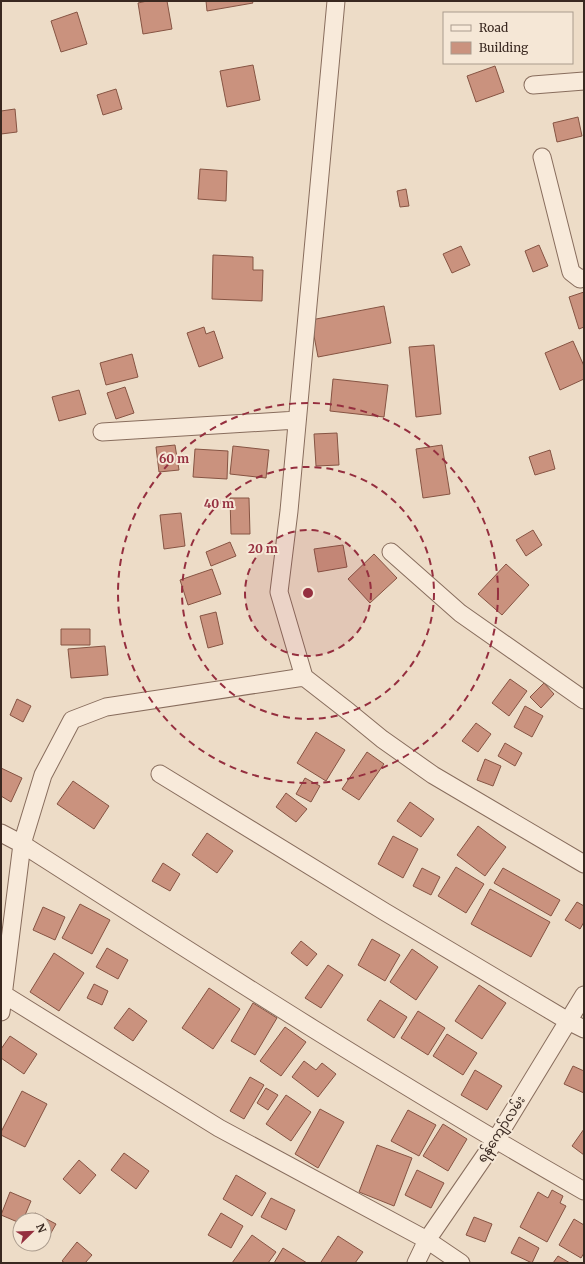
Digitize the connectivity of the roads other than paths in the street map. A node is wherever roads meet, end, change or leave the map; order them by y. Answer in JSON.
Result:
{"nodes":[{"id":1,"x":336,"y":1,"type":"edge"},
{"id":2,"x":584,"y":82,"type":"edge"},
{"id":3,"x":533,"y":85,"type":"dead end"},
{"id":4,"x":542,"y":157,"type":"dead end"},
{"id":5,"x":584,"y":278,"type":"edge"},
{"id":6,"x":297,"y":420,"type":"junction"},
{"id":7,"x":102,"y":432,"type":"dead end"},
{"id":8,"x":392,"y":552,"type":"dead end"},
{"id":9,"x":304,"y":676,"type":"junction"},
{"id":10,"x":584,"y":700,"type":"edge"},
{"id":11,"x":160,"y":774,"type":"dead end"},
{"id":12,"x":1,"y":833,"type":"edge"},
{"id":13,"x":22,"y":844,"type":"junction"},
{"id":14,"x":584,"y":864,"type":"edge"},
{"id":15,"x":3,"y":994,"type":"junction"},
{"id":16,"x":584,"y":995,"type":"edge"},
{"id":17,"x":1,"y":1012,"type":"edge"},
{"id":18,"x":568,"y":1021,"type":"junction"},
{"id":19,"x":584,"y":1029,"type":"edge"},
{"id":20,"x":495,"y":1140,"type":"junction"},
{"id":21,"x":584,"y":1191,"type":"edge"},
{"id":22,"x":427,"y":1240,"type":"junction"},
{"id":23,"x":416,"y":1263,"type":"edge"},
{"id":24,"x":461,"y":1263,"type":"edge"}],
"edges":[{"from":1,"to":6,"type":"street"},
{"from":2,"to":3,"type":"street"},
{"from":4,"to":5,"type":"street"},
{"from":6,"to":7,"type":"street"},
{"from":6,"to":9,"type":"street"},
{"from":8,"to":10,"type":"street"},
{"from":9,"to":13,"type":"street"},
{"from":9,"to":14,"type":"street"},
{"from":11,"to":18,"type":"street"},
{"from":12,"to":13,"type":"street"},
{"from":13,"to":15,"type":"street"},
{"from":13,"to":20,"type":"street"},
{"from":15,"to":17,"type":"street"},
{"from":15,"to":22,"type":"street"},
{"from":16,"to":18,"type":"street","name":"ရန်ကျော်လမ်း"},
{"from":18,"to":19,"type":"street"},
{"from":18,"to":20,"type":"street","name":"ရန်ကျော်လမ်း"},
{"from":20,"to":21,"type":"street"},
{"from":20,"to":22,"type":"street","name":"ရန်ကျော်လမ်း"},
{"from":22,"to":23,"type":"street","name":"ရန်ကျော်လမ်း"},
{"from":22,"to":24,"type":"street"}]}
